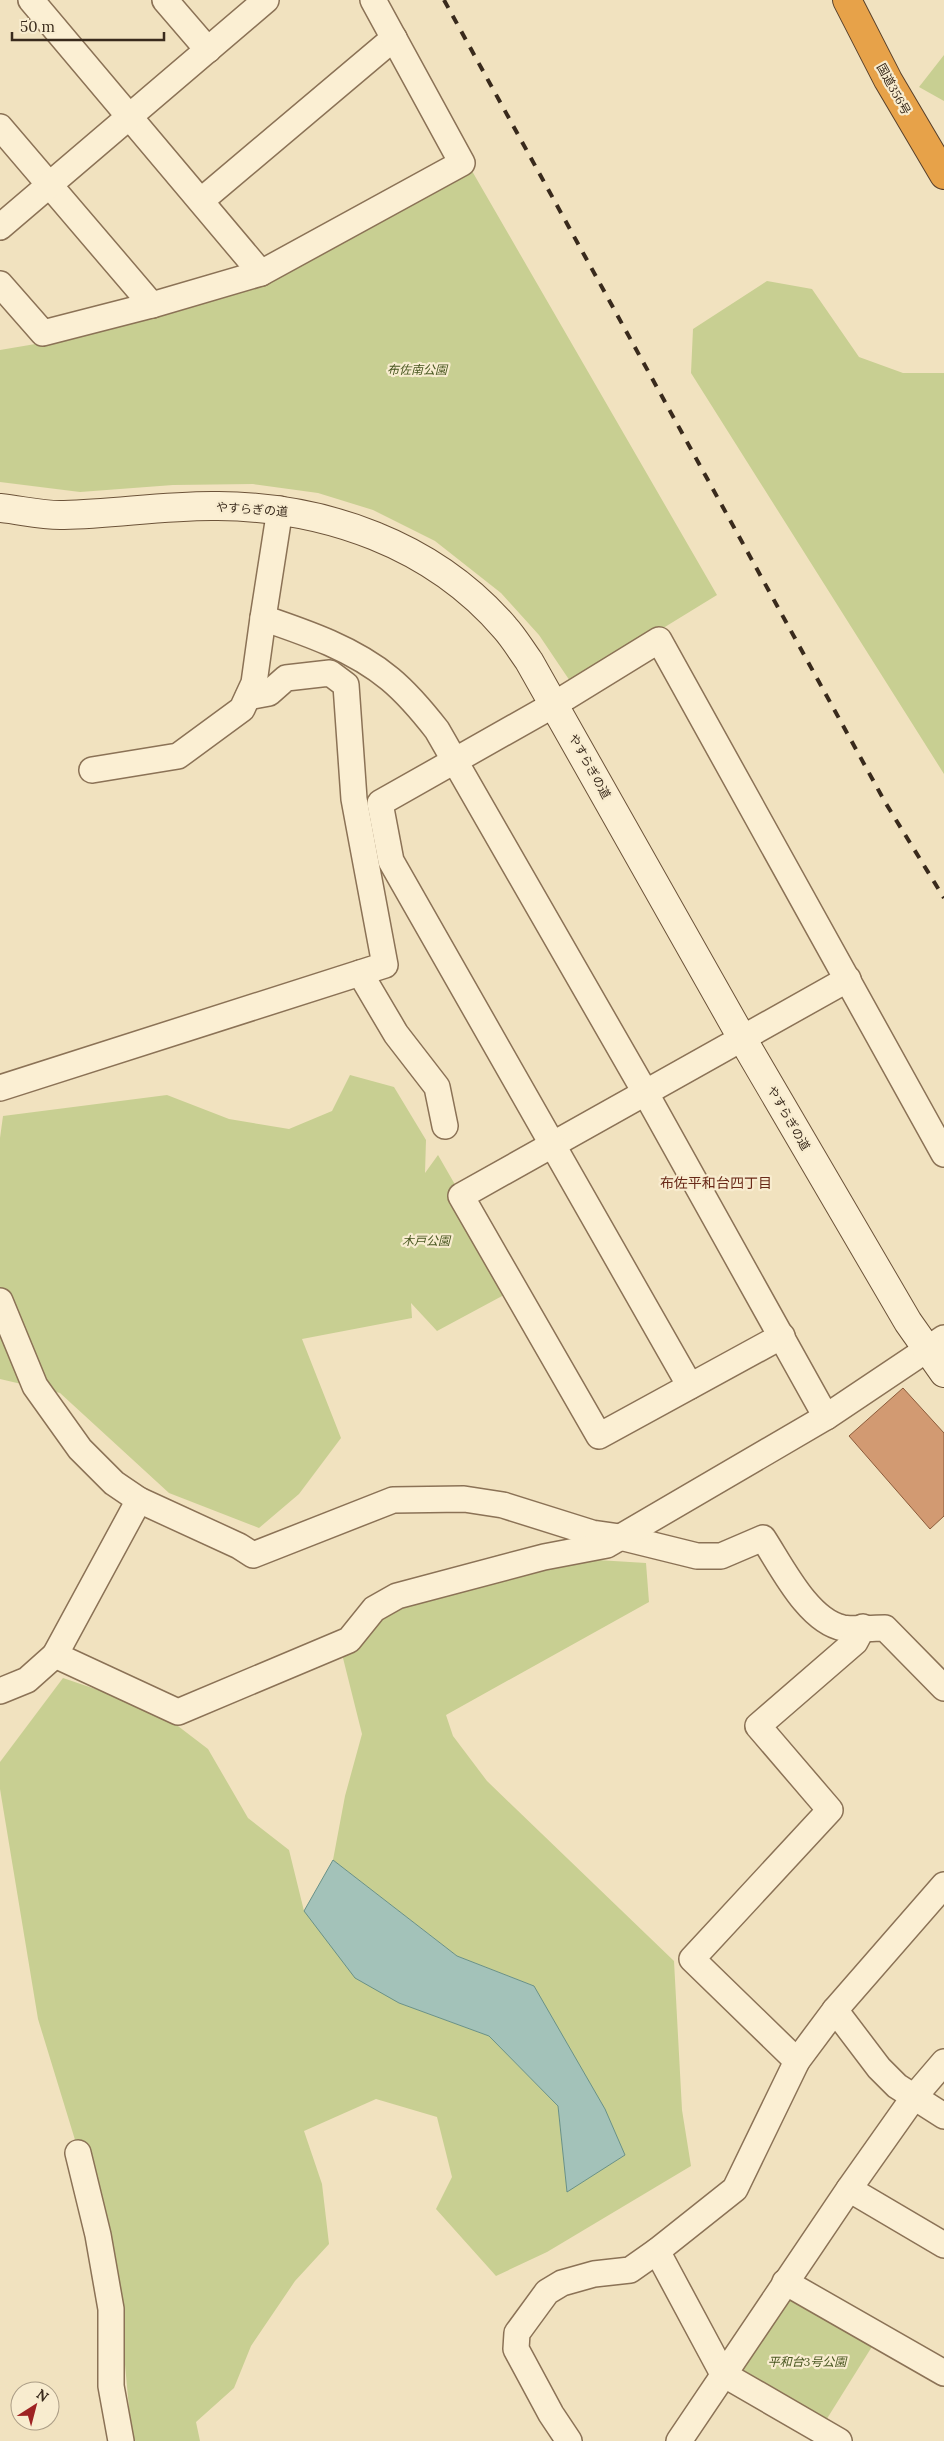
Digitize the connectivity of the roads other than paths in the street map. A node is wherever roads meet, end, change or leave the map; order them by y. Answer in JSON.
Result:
{"nodes":[{"id":1,"x":31,"y":0,"type":"edge"},
{"id":2,"x":165,"y":0,"type":"edge"},
{"id":3,"x":266,"y":0,"type":"edge"},
{"id":4,"x":373,"y":0,"type":"edge"},
{"id":5,"x":847,"y":0,"type":"edge"},
{"id":6,"x":394,"y":38,"type":"junction"},
{"id":7,"x":208,"y":50,"type":"junction"},
{"id":8,"x":130,"y":117,"type":"junction"},
{"id":9,"x":0,"y":127,"type":"edge"},
{"id":10,"x":944,"y":176,"type":"edge"},
{"id":11,"x":49,"y":185,"type":"junction"},
{"id":12,"x":202,"y":200,"type":"junction"},
{"id":13,"x":0,"y":227,"type":"edge"},
{"id":14,"x":261,"y":273,"type":"junction"},
{"id":15,"x":0,"y":284,"type":"edge"},
{"id":16,"x":152,"y":305,"type":"junction"},
{"id":17,"x":0,"y":508,"type":"edge"},
{"id":18,"x":280,"y":509,"type":"junction"},
{"id":19,"x":263,"y":618,"type":"junction"},
{"id":20,"x":248,"y":697,"type":"junction"},
{"id":21,"x":555,"y":704,"type":"junction"},
{"id":22,"x":456,"y":761,"type":"junction"},
{"id":23,"x":92,"y":770,"type":"dead end"},
{"id":24,"x":360,"y":973,"type":"junction"},
{"id":25,"x":848,"y":979,"type":"junction"},
{"id":26,"x":742,"y":1038,"type":"junction"},
{"id":27,"x":0,"y":1088,"type":"edge"},
{"id":28,"x":645,"y":1092,"type":"junction"},
{"id":29,"x":444,"y":1126,"type":"dead end"},
{"id":30,"x":553,"y":1144,"type":"junction"},
{"id":31,"x":944,"y":1154,"type":"edge"},
{"id":32,"x":0,"y":1301,"type":"edge"},
{"id":33,"x":782,"y":1336,"type":"junction"},
{"id":34,"x":935,"y":1344,"type":"edge"},
{"id":35,"x":944,"y":1372,"type":"edge"},
{"id":36,"x":690,"y":1386,"type":"junction"},
{"id":37,"x":826,"y":1417,"type":"junction"},
{"id":38,"x":139,"y":1500,"type":"junction"},
{"id":39,"x":620,"y":1538,"type":"junction"},
{"id":40,"x":863,"y":1627,"type":"junction"},
{"id":41,"x":55,"y":1655,"type":"junction"},
{"id":42,"x":944,"y":1688,"type":"edge"},
{"id":43,"x":0,"y":1691,"type":"edge"},
{"id":44,"x":944,"y":1885,"type":"edge"},
{"id":45,"x":835,"y":2010,"type":"junction"},
{"id":46,"x":797,"y":2061,"type":"junction"},
{"id":47,"x":944,"y":2062,"type":"edge"},
{"id":48,"x":914,"y":2097,"type":"junction"},
{"id":49,"x":944,"y":2116,"type":"edge"},
{"id":50,"x":78,"y":2153,"type":"dead end"},
{"id":51,"x":849,"y":2189,"type":"junction"},
{"id":52,"x":944,"y":2245,"type":"edge"},
{"id":53,"x":657,"y":2251,"type":"junction"},
{"id":54,"x":785,"y":2282,"type":"junction"},
{"id":55,"x":944,"y":2373,"type":"edge"},
{"id":56,"x":723,"y":2374,"type":"junction"},
{"id":57,"x":121,"y":2441,"type":"edge"},
{"id":58,"x":569,"y":2441,"type":"edge"},
{"id":59,"x":679,"y":2441,"type":"edge"},
{"id":60,"x":839,"y":2441,"type":"edge"}],
"edges":[{"from":1,"to":8,"type":"street"},
{"from":2,"to":7,"type":"street"},
{"from":3,"to":7,"type":"street"},
{"from":4,"to":6,"type":"street"},
{"from":5,"to":10,"type":"highway","name":"国道356号"},
{"from":6,"to":12,"type":"street"},
{"from":6,"to":14,"type":"street"},
{"from":7,"to":8,"type":"street"},
{"from":8,"to":11,"type":"street"},
{"from":8,"to":12,"type":"street"},
{"from":9,"to":11,"type":"street"},
{"from":11,"to":13,"type":"street"},
{"from":11,"to":16,"type":"street"},
{"from":12,"to":14,"type":"street"},
{"from":14,"to":16,"type":"street"},
{"from":15,"to":16,"type":"street"},
{"from":17,"to":18,"type":"street","name":"やすらぎの道"},
{"from":18,"to":19,"type":"street"},
{"from":18,"to":21,"type":"street","name":"やすらぎの道"},
{"from":19,"to":20,"type":"street"},
{"from":19,"to":22,"type":"street"},
{"from":20,"to":23,"type":"street"},
{"from":20,"to":24,"type":"street"},
{"from":21,"to":22,"type":"street"},
{"from":21,"to":25,"type":"street"},
{"from":21,"to":26,"type":"street","name":"やすらぎの道"},
{"from":22,"to":28,"type":"street"},
{"from":22,"to":30,"type":"street"},
{"from":24,"to":27,"type":"street"},
{"from":24,"to":29,"type":"street"},
{"from":25,"to":26,"type":"street"},
{"from":25,"to":31,"type":"street"},
{"from":26,"to":28,"type":"street"},
{"from":26,"to":34,"type":"street","name":"やすらぎの道"},
{"from":28,"to":30,"type":"street"},
{"from":28,"to":33,"type":"street"},
{"from":30,"to":36,"type":"street"},
{"from":30,"to":36,"type":"street"},
{"from":32,"to":38,"type":"street"},
{"from":33,"to":36,"type":"street"},
{"from":33,"to":37,"type":"street"},
{"from":34,"to":35,"type":"street","name":"やすらぎの道"},
{"from":34,"to":37,"type":"street"},
{"from":37,"to":39,"type":"street"},
{"from":38,"to":39,"type":"street"},
{"from":38,"to":41,"type":"street"},
{"from":39,"to":40,"type":"street"},
{"from":39,"to":41,"type":"street"},
{"from":40,"to":42,"type":"street"},
{"from":40,"to":46,"type":"street"},
{"from":41,"to":43,"type":"street"},
{"from":44,"to":45,"type":"street"},
{"from":45,"to":46,"type":"street"},
{"from":45,"to":48,"type":"street"},
{"from":46,"to":53,"type":"street"},
{"from":47,"to":48,"type":"street"},
{"from":48,"to":49,"type":"street"},
{"from":48,"to":51,"type":"street"},
{"from":50,"to":57,"type":"street"},
{"from":51,"to":52,"type":"street"},
{"from":51,"to":54,"type":"street"},
{"from":53,"to":56,"type":"street"},
{"from":53,"to":58,"type":"street"},
{"from":54,"to":55,"type":"street"},
{"from":54,"to":56,"type":"street"},
{"from":56,"to":59,"type":"street"},
{"from":56,"to":60,"type":"street"}]}
